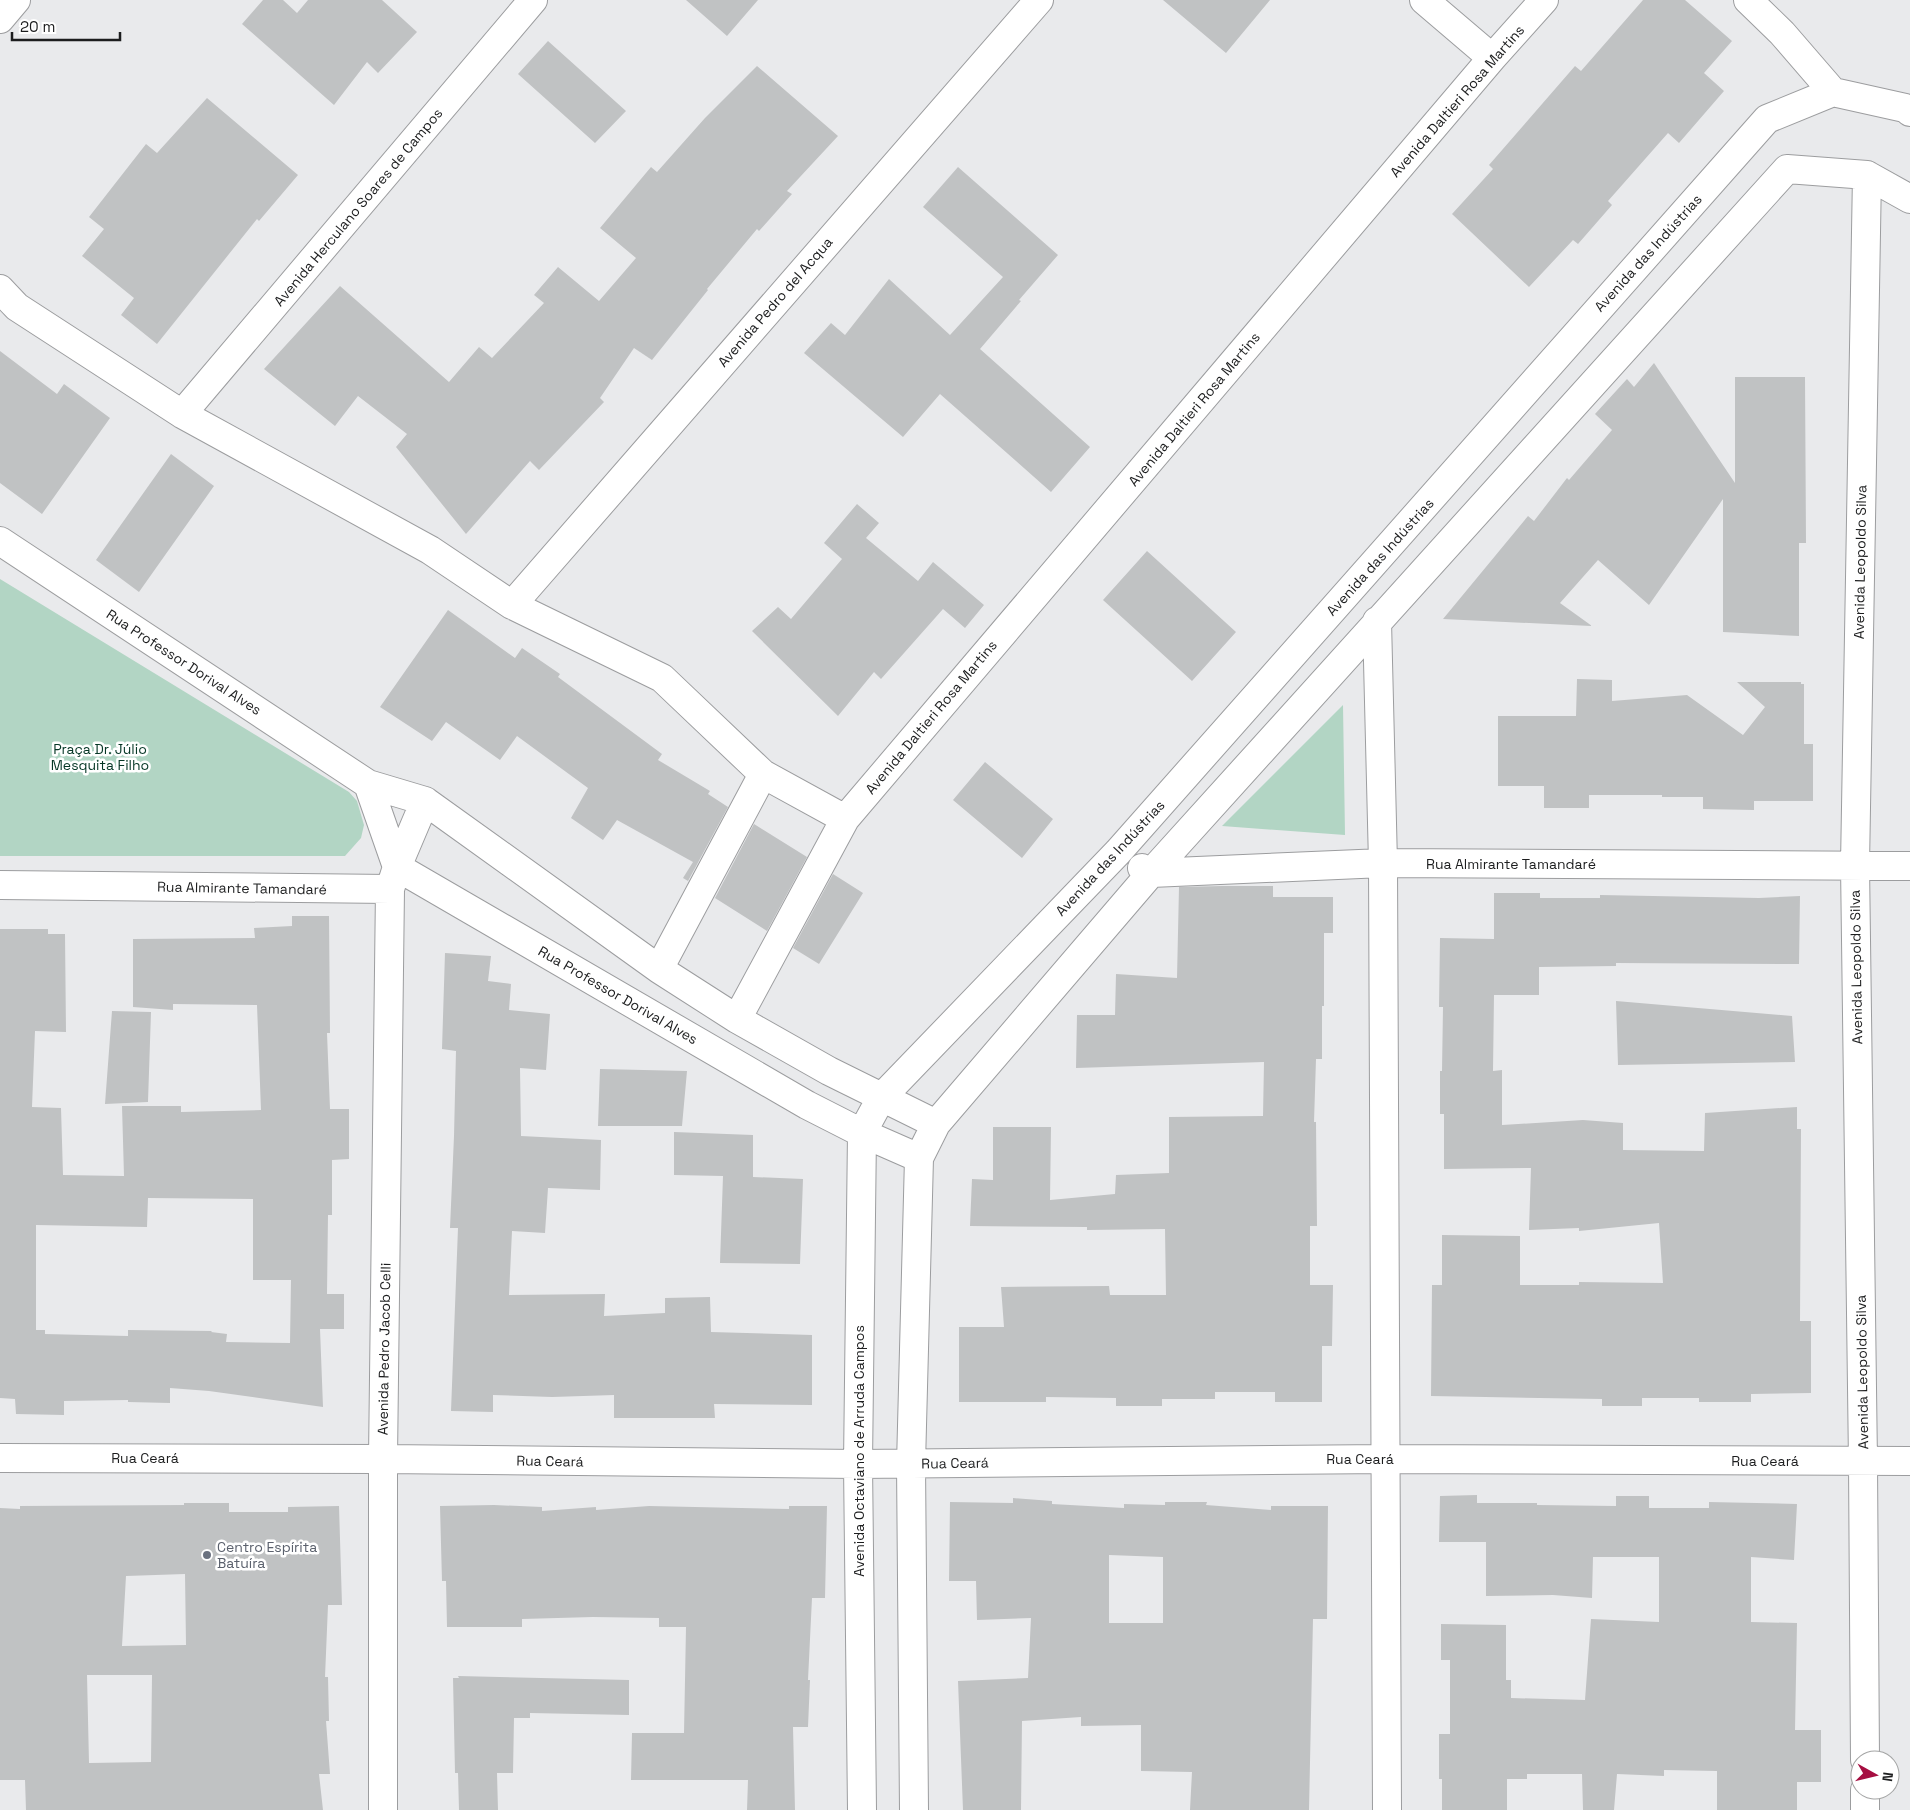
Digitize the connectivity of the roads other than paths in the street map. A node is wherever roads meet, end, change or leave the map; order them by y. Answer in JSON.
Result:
{"nodes":[{"id":1,"x":16,"y":0,"type":"edge"},
{"id":2,"x":533,"y":0,"type":"edge"},
{"id":3,"x":1039,"y":0,"type":"edge"},
{"id":4,"x":1424,"y":0,"type":"edge"},
{"id":5,"x":1544,"y":0,"type":"edge"},
{"id":6,"x":1748,"y":0,"type":"edge"},
{"id":7,"x":0,"y":19,"type":"edge"},
{"id":8,"x":1492,"y":58,"type":"junction"},
{"id":9,"x":1833,"y":92,"type":"junction"},
{"id":10,"x":1910,"y":112,"type":"edge"},
{"id":11,"x":1868,"y":174,"type":"junction"},
{"id":12,"x":1910,"y":198,"type":"edge"},
{"id":13,"x":0,"y":289,"type":"edge"},
{"id":14,"x":182,"y":414,"type":"junction"},
{"id":15,"x":0,"y":541,"type":"edge"},
{"id":16,"x":512,"y":605,"type":"junction"},
{"id":17,"x":1377,"y":620,"type":"junction"},
{"id":18,"x":763,"y":774,"type":"junction"},
{"id":19,"x":368,"y":784,"type":"junction"},
{"id":20,"x":425,"y":801,"type":"junction"},
{"id":21,"x":845,"y":819,"type":"junction"},
{"id":22,"x":1118,"y":852,"type":"junction"},
{"id":23,"x":1383,"y":863,"type":"junction"},
{"id":24,"x":1854,"y":865,"type":"junction"},
{"id":25,"x":1910,"y":866,"type":"edge"},
{"id":26,"x":1151,"y":873,"type":"junction"},
{"id":27,"x":394,"y":878,"type":"junction"},
{"id":28,"x":0,"y":885,"type":"edge"},
{"id":29,"x":659,"y":969,"type":"junction"},
{"id":30,"x":737,"y":1019,"type":"junction"},
{"id":31,"x":881,"y":1098,"type":"junction"},
{"id":32,"x":936,"y":1124,"type":"junction"},
{"id":33,"x":862,"y":1132,"type":"junction"},
{"id":34,"x":919,"y":1158,"type":"junction"},
{"id":35,"x":0,"y":1458,"type":"edge"},
{"id":36,"x":383,"y":1459,"type":"junction"},
{"id":37,"x":1386,"y":1459,"type":"junction"},
{"id":38,"x":1910,"y":1461,"type":"edge"},
{"id":39,"x":1863,"y":1462,"type":"junction"},
{"id":40,"x":858,"y":1464,"type":"junction"},
{"id":41,"x":910,"y":1464,"type":"junction"},
{"id":42,"x":1865,"y":1750,"type":"edge"},
{"id":43,"x":383,"y":1810,"type":"edge"},
{"id":44,"x":862,"y":1810,"type":"edge"},
{"id":45,"x":914,"y":1810,"type":"edge"},
{"id":46,"x":1388,"y":1810,"type":"edge"}],
"edges":[{"from":1,"to":7,"type":"street"},
{"from":2,"to":14,"type":"street","name":"Avenida Herculano Soares de Campos"},
{"from":3,"to":16,"type":"street","name":"Avenida Pedro del Acqua"},
{"from":4,"to":8,"type":"street"},
{"from":5,"to":8,"type":"street","name":"Avenida Daltieri Rosa Martins"},
{"from":6,"to":9,"type":"street"},
{"from":8,"to":21,"type":"street","name":"Avenida Daltieri Rosa Martins"},
{"from":9,"to":10,"type":"street"},
{"from":9,"to":22,"type":"street","name":"Avenida das Indústrias"},
{"from":11,"to":12,"type":"street"},
{"from":11,"to":17,"type":"street"},
{"from":11,"to":24,"type":"street","name":"Avenida Leopoldo Silva"},
{"from":13,"to":14,"type":"street"},
{"from":14,"to":16,"type":"street"},
{"from":15,"to":19,"type":"street","name":"Rua Professor Dorival Alves"},
{"from":16,"to":18,"type":"street"},
{"from":17,"to":23,"type":"street"},
{"from":17,"to":26,"type":"street"},
{"from":18,"to":21,"type":"street"},
{"from":18,"to":29,"type":"street"},
{"from":19,"to":20,"type":"street","name":"Rua Professor Dorival Alves"},
{"from":19,"to":27,"type":"street"},
{"from":20,"to":27,"type":"street"},
{"from":20,"to":29,"type":"street","name":"Rua Professor Dorival Alves"},
{"from":21,"to":30,"type":"street","name":"Avenida Daltieri Rosa Martins"},
{"from":22,"to":26,"type":"street"},
{"from":22,"to":31,"type":"street","name":"Avenida das Indústrias"},
{"from":23,"to":24,"type":"street","name":"Rua Almirante Tamandaré"},
{"from":23,"to":26,"type":"street","name":"Rua Almirante Tamandaré"},
{"from":23,"to":37,"type":"street"},
{"from":24,"to":25,"type":"street","name":"Rua Almirante Tamandaré"},
{"from":24,"to":39,"type":"street","name":"Avenida Leopoldo Silva"},
{"from":26,"to":32,"type":"street"},
{"from":27,"to":28,"type":"street","name":"Rua Almirante Tamandaré"},
{"from":27,"to":33,"type":"street","name":"Rua Professor Dorival Alves"},
{"from":27,"to":36,"type":"street","name":"Avenida Pedro Jacob Celli"},
{"from":29,"to":30,"type":"street","name":"Rua Professor Dorival Alves"},
{"from":30,"to":31,"type":"street","name":"Rua Professor Dorival Alves"},
{"from":31,"to":32,"type":"street","name":"Rua Professor Dorival Alves"},
{"from":31,"to":33,"type":"street","name":"Avenida Octaviano de Arruda Campos"},
{"from":32,"to":34,"type":"street"},
{"from":33,"to":34,"type":"street","name":"Rua Professor Dorival Alves"},
{"from":33,"to":40,"type":"street","name":"Avenida Octaviano de Arruda Campos"},
{"from":34,"to":41,"type":"street"},
{"from":35,"to":36,"type":"street","name":"Rua Ceará"},
{"from":36,"to":40,"type":"street","name":"Rua Ceará"},
{"from":36,"to":43,"type":"street","name":"Avenida Pedro Jacob Celli"},
{"from":37,"to":39,"type":"street","name":"Rua Ceará"},
{"from":37,"to":41,"type":"street","name":"Rua Ceará"},
{"from":37,"to":46,"type":"street"},
{"from":38,"to":39,"type":"street","name":"Rua Ceará"},
{"from":39,"to":42,"type":"street","name":"Avenida Leopoldo Silva"},
{"from":40,"to":41,"type":"street","name":"Rua Ceará"},
{"from":40,"to":44,"type":"street","name":"Avenida Octaviano de Arruda Campos"},
{"from":41,"to":45,"type":"street"}]}
